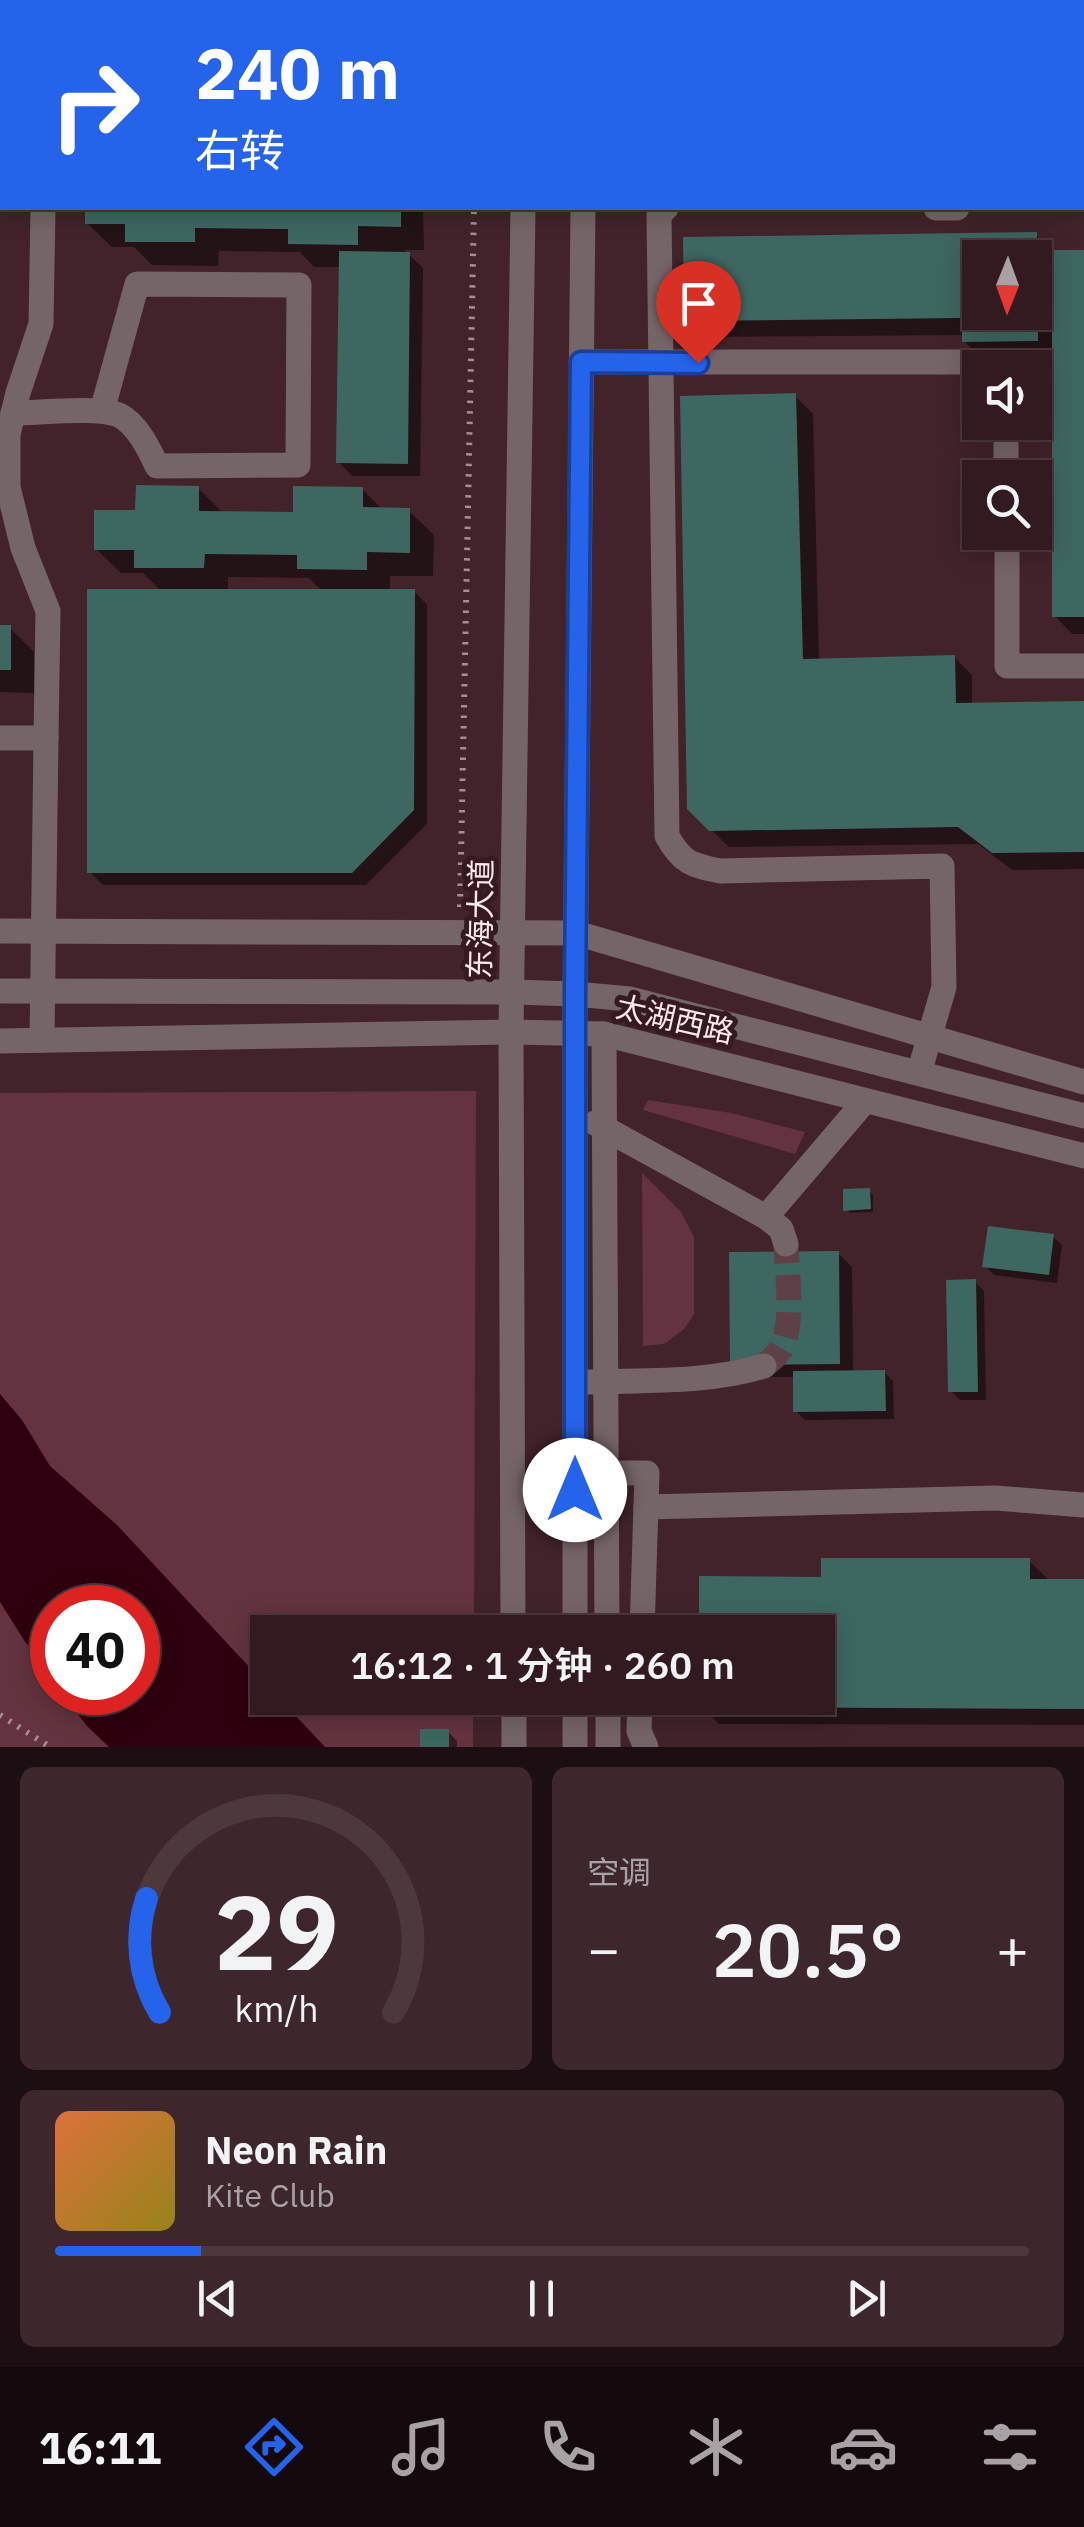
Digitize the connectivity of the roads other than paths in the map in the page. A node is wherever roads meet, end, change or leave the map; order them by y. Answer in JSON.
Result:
{"nodes":[{"id":1,"x":43,"y":210,"type":"edge"},
{"id":2,"x":524,"y":210,"type":"edge"},
{"id":3,"x":583,"y":210,"type":"edge"},
{"id":4,"x":664,"y":210,"type":"edge"},
{"id":5,"x":581,"y":362,"type":"junction"},
{"id":6,"x":962,"y":362,"type":"edge"},
{"id":7,"x":660,"y":363,"type":"junction"},
{"id":8,"x":102,"y":411,"type":"junction"},
{"id":9,"x":13,"y":414,"type":"junction"},
{"id":10,"x":1006,"y":550,"type":"edge"},
{"id":11,"x":1084,"y":666,"type":"edge"},
{"id":12,"x":0,"y":738,"type":"edge"},
{"id":13,"x":46,"y":738,"type":"junction"},
{"id":14,"x":0,"y":931,"type":"edge"},
{"id":15,"x":43,"y":931,"type":"junction"},
{"id":16,"x":514,"y":932,"type":"junction"},
{"id":17,"x":576,"y":932,"type":"junction"},
{"id":18,"x":0,"y":991,"type":"edge"},
{"id":19,"x":42,"y":991,"type":"junction"},
{"id":20,"x":513,"y":992,"type":"junction"},
{"id":21,"x":575,"y":994,"type":"junction"},
{"id":22,"x":511,"y":1032,"type":"junction"},
{"id":23,"x":575,"y":1034,"type":"junction"},
{"id":24,"x":604,"y":1034,"type":"junction"},
{"id":25,"x":930,"y":1037,"type":"junction"},
{"id":26,"x":42,"y":1040,"type":"junction"},
{"id":27,"x":0,"y":1041,"type":"edge"},
{"id":28,"x":919,"y":1073,"type":"junction"},
{"id":29,"x":1084,"y":1082,"type":"edge"},
{"id":30,"x":865,"y":1101,"type":"junction"},
{"id":31,"x":575,"y":1111,"type":"junction"},
{"id":32,"x":1084,"y":1116,"type":"edge"},
{"id":33,"x":604,"y":1128,"type":"junction"},
{"id":34,"x":1084,"y":1156,"type":"edge"},
{"id":35,"x":766,"y":1217,"type":"junction"},
{"id":36,"x":786,"y":1244,"type":"tunnel mouth"},
{"id":37,"x":764,"y":1366,"type":"dead end"},
{"id":38,"x":606,"y":1382,"type":"junction"},
{"id":39,"x":576,"y":1383,"type":"junction"},
{"id":40,"x":606,"y":1474,"type":"junction"},
{"id":41,"x":1084,"y":1506,"type":"edge"},
{"id":42,"x":646,"y":1507,"type":"junction"},
{"id":43,"x":513,"y":1615,"type":"edge"},
{"id":44,"x":575,"y":1615,"type":"edge"},
{"id":45,"x":607,"y":1615,"type":"edge"},
{"id":46,"x":643,"y":1615,"type":"edge"},
{"id":47,"x":514,"y":1715,"type":"edge"},
{"id":48,"x":575,"y":1715,"type":"edge"},
{"id":49,"x":608,"y":1715,"type":"edge"},
{"id":50,"x":639,"y":1715,"type":"edge"},
{"id":51,"x":514,"y":1747,"type":"edge"},
{"id":52,"x":575,"y":1747,"type":"edge"},
{"id":53,"x":608,"y":1747,"type":"edge"},
{"id":54,"x":646,"y":1747,"type":"edge"}],
"edges":[{"from":1,"to":9,"type":"street"},
{"from":2,"to":16,"type":"street","name":"东海大道"},
{"from":3,"to":5,"type":"street"},
{"from":4,"to":7,"type":"street"},
{"from":5,"to":7,"type":"street"},
{"from":5,"to":17,"type":"street"},
{"from":6,"to":7,"type":"street"},
{"from":7,"to":25,"type":"street"},
{"from":8,"to":8,"type":"street"},
{"from":8,"to":9,"type":"street"},
{"from":9,"to":13,"type":"street"},
{"from":10,"to":11,"type":"street"},
{"from":12,"to":13,"type":"street"},
{"from":13,"to":15,"type":"street"},
{"from":14,"to":15,"type":"street"},
{"from":15,"to":16,"type":"street"},
{"from":15,"to":19,"type":"street"},
{"from":16,"to":17,"type":"street"},
{"from":16,"to":20,"type":"street","name":"东海大道"},
{"from":17,"to":21,"type":"street"},
{"from":17,"to":25,"type":"street"},
{"from":18,"to":19,"type":"street","name":"太湖西路"},
{"from":19,"to":20,"type":"street","name":"太湖西路"},
{"from":19,"to":26,"type":"street"},
{"from":20,"to":21,"type":"street","name":"太湖西路"},
{"from":20,"to":22,"type":"street","name":"东海大道"},
{"from":21,"to":23,"type":"street"},
{"from":21,"to":28,"type":"street","name":"太湖西路"},
{"from":22,"to":23,"type":"street","name":"太湖西路"},
{"from":22,"to":26,"type":"street","name":"太湖西路"},
{"from":22,"to":43,"type":"street","name":"东海大道"},
{"from":23,"to":24,"type":"street","name":"太湖西路"},
{"from":23,"to":31,"type":"street"},
{"from":24,"to":30,"type":"street","name":"太湖西路"},
{"from":24,"to":33,"type":"street"},
{"from":25,"to":28,"type":"street"},
{"from":25,"to":29,"type":"street"},
{"from":26,"to":27,"type":"street","name":"太湖西路"},
{"from":28,"to":32,"type":"street","name":"太湖西路"},
{"from":30,"to":34,"type":"street","name":"太湖西路"},
{"from":30,"to":35,"type":"street"},
{"from":31,"to":33,"type":"street"},
{"from":31,"to":39,"type":"street"},
{"from":33,"to":35,"type":"street"},
{"from":33,"to":38,"type":"street"},
{"from":35,"to":36,"type":"street"},
{"from":37,"to":38,"type":"street"},
{"from":38,"to":39,"type":"street"},
{"from":38,"to":40,"type":"street"},
{"from":39,"to":44,"type":"street"},
{"from":40,"to":42,"type":"street"},
{"from":40,"to":45,"type":"street"},
{"from":41,"to":42,"type":"street"},
{"from":42,"to":46,"type":"street"},
{"from":47,"to":51,"type":"street"},
{"from":48,"to":52,"type":"street"},
{"from":49,"to":53,"type":"street"},
{"from":50,"to":54,"type":"street"}]}
